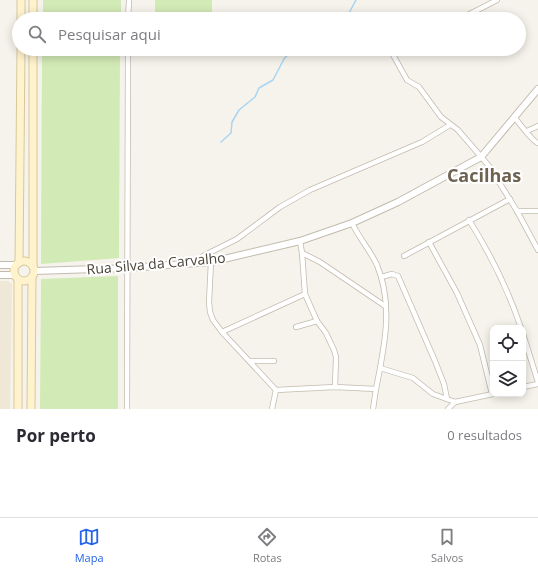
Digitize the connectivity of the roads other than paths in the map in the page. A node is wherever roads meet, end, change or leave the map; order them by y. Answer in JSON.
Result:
{"nodes":[{"id":1,"x":21,"y":0,"type":"edge"},
{"id":2,"x":33,"y":0,"type":"edge"},
{"id":3,"x":128,"y":0,"type":"edge"},
{"id":4,"x":497,"y":0,"type":"edge"},
{"id":5,"x":21,"y":12,"type":"edge"},
{"id":6,"x":33,"y":12,"type":"edge"},
{"id":7,"x":128,"y":12,"type":"edge"},
{"id":8,"x":474,"y":12,"type":"edge"},
{"id":9,"x":21,"y":56,"type":"edge"},
{"id":10,"x":33,"y":56,"type":"edge"},
{"id":11,"x":128,"y":56,"type":"edge"},
{"id":12,"x":394,"y":56,"type":"edge"},
{"id":13,"x":538,"y":90,"type":"edge"},
{"id":14,"x":515,"y":118,"type":"junction"},
{"id":15,"x":450,"y":125,"type":"junction"},
{"id":16,"x":538,"y":126,"type":"edge"},
{"id":17,"x":527,"y":131,"type":"junction"},
{"id":18,"x":538,"y":143,"type":"edge"},
{"id":19,"x":481,"y":157,"type":"junction"},
{"id":20,"x":510,"y":199,"type":"junction"},
{"id":21,"x":517,"y":211,"type":"junction"},
{"id":22,"x":538,"y":211,"type":"edge"},
{"id":23,"x":469,"y":220,"type":"junction"},
{"id":24,"x":352,"y":223,"type":"junction"},
{"id":25,"x":300,"y":241,"type":"junction"},
{"id":26,"x":429,"y":242,"type":"junction"},
{"id":27,"x":538,"y":250,"type":"edge"},
{"id":28,"x":302,"y":253,"type":"junction"},
{"id":29,"x":404,"y":256,"type":"dead end"},
{"id":30,"x":203,"y":262,"type":"junction"},
{"id":31,"x":211,"y":262,"type":"junction"},
{"id":32,"x":17,"y":264,"type":"junction"},
{"id":33,"x":0,"y":265,"type":"edge"},
{"id":34,"x":128,"y":268,"type":"junction"},
{"id":35,"x":33,"y":271,"type":"junction"},
{"id":36,"x":0,"y":275,"type":"edge"},
{"id":37,"x":381,"y":277,"type":"junction"},
{"id":38,"x":17,"y":278,"type":"junction"},
{"id":39,"x":305,"y":294,"type":"junction"},
{"id":40,"x":385,"y":306,"type":"junction"},
{"id":41,"x":317,"y":321,"type":"junction"},
{"id":42,"x":520,"y":325,"type":"edge"},
{"id":43,"x":296,"y":327,"type":"dead end"},
{"id":44,"x":222,"y":332,"type":"junction"},
{"id":45,"x":526,"y":344,"type":"edge"},
{"id":46,"x":250,"y":361,"type":"junction"},
{"id":47,"x":274,"y":361,"type":"dead end"},
{"id":48,"x":380,"y":368,"type":"junction"},
{"id":49,"x":490,"y":383,"type":"edge"},
{"id":50,"x":538,"y":383,"type":"edge"},
{"id":51,"x":526,"y":386,"type":"edge"},
{"id":52,"x":335,"y":387,"type":"junction"},
{"id":53,"x":376,"y":389,"type":"junction"},
{"id":54,"x":276,"y":390,"type":"junction"},
{"id":55,"x":490,"y":395,"type":"edge"},
{"id":56,"x":447,"y":399,"type":"junction"},
{"id":57,"x":455,"y":402,"type":"junction"},
{"id":58,"x":18,"y":409,"type":"edge"},
{"id":59,"x":31,"y":409,"type":"edge"},
{"id":60,"x":127,"y":409,"type":"edge"},
{"id":61,"x":272,"y":409,"type":"edge"},
{"id":62,"x":374,"y":409,"type":"edge"},
{"id":63,"x":448,"y":409,"type":"edge"}],
"edges":[{"from":1,"to":5,"type":"main road"},
{"from":2,"to":6,"type":"main road"},
{"from":3,"to":7,"type":"street"},
{"from":4,"to":8,"type":"street"},
{"from":9,"to":32,"type":"main road"},
{"from":10,"to":35,"type":"main road"},
{"from":11,"to":34,"type":"street"},
{"from":12,"to":15,"type":"street"},
{"from":13,"to":14,"type":"street","name":"Rua Silva da Carvalho"},
{"from":14,"to":17,"type":"street"},
{"from":14,"to":19,"type":"street","name":"Rua Silva da Carvalho"},
{"from":15,"to":19,"type":"street"},
{"from":15,"to":30,"type":"street"},
{"from":16,"to":17,"type":"street"},
{"from":17,"to":18,"type":"street"},
{"from":19,"to":20,"type":"street"},
{"from":19,"to":24,"type":"street","name":"Rua Silva da Carvalho"},
{"from":20,"to":21,"type":"street"},
{"from":20,"to":23,"type":"street"},
{"from":21,"to":22,"type":"street"},
{"from":21,"to":27,"type":"street"},
{"from":23,"to":26,"type":"street"},
{"from":23,"to":42,"type":"street"},
{"from":24,"to":25,"type":"street","name":"Rua Silva da Carvalho"},
{"from":24,"to":37,"type":"street"},
{"from":25,"to":28,"type":"street"},
{"from":25,"to":31,"type":"street","name":"Rua Silva da Carvalho"},
{"from":26,"to":29,"type":"street"},
{"from":26,"to":49,"type":"street"},
{"from":28,"to":39,"type":"street"},
{"from":28,"to":40,"type":"street"},
{"from":30,"to":31,"type":"street","name":"Rua Silva da Carvalho"},
{"from":30,"to":34,"type":"street","name":"Rua Silva da Carvalho"},
{"from":31,"to":44,"type":"street"},
{"from":32,"to":33,"type":"street"},
{"from":32,"to":35,"type":"main road"},
{"from":32,"to":38,"type":"main road"},
{"from":34,"to":35,"type":"street","name":"Rua Silva da Carvalho"},
{"from":34,"to":60,"type":"street"},
{"from":35,"to":38,"type":"main road"},
{"from":35,"to":59,"type":"main road"},
{"from":36,"to":38,"type":"street"},
{"from":37,"to":40,"type":"street"},
{"from":37,"to":56,"type":"street"},
{"from":38,"to":58,"type":"main road"},
{"from":39,"to":41,"type":"street"},
{"from":39,"to":44,"type":"street"},
{"from":40,"to":48,"type":"street"},
{"from":41,"to":43,"type":"street"},
{"from":41,"to":52,"type":"street"},
{"from":44,"to":46,"type":"street"},
{"from":45,"to":50,"type":"street"},
{"from":46,"to":47,"type":"street"},
{"from":46,"to":54,"type":"street"},
{"from":48,"to":53,"type":"street"},
{"from":48,"to":56,"type":"street"},
{"from":50,"to":51,"type":"street"},
{"from":52,"to":53,"type":"street"},
{"from":52,"to":54,"type":"street"},
{"from":53,"to":62,"type":"street"},
{"from":54,"to":61,"type":"street"},
{"from":55,"to":57,"type":"street"},
{"from":56,"to":57,"type":"street"},
{"from":57,"to":63,"type":"street"}]}
